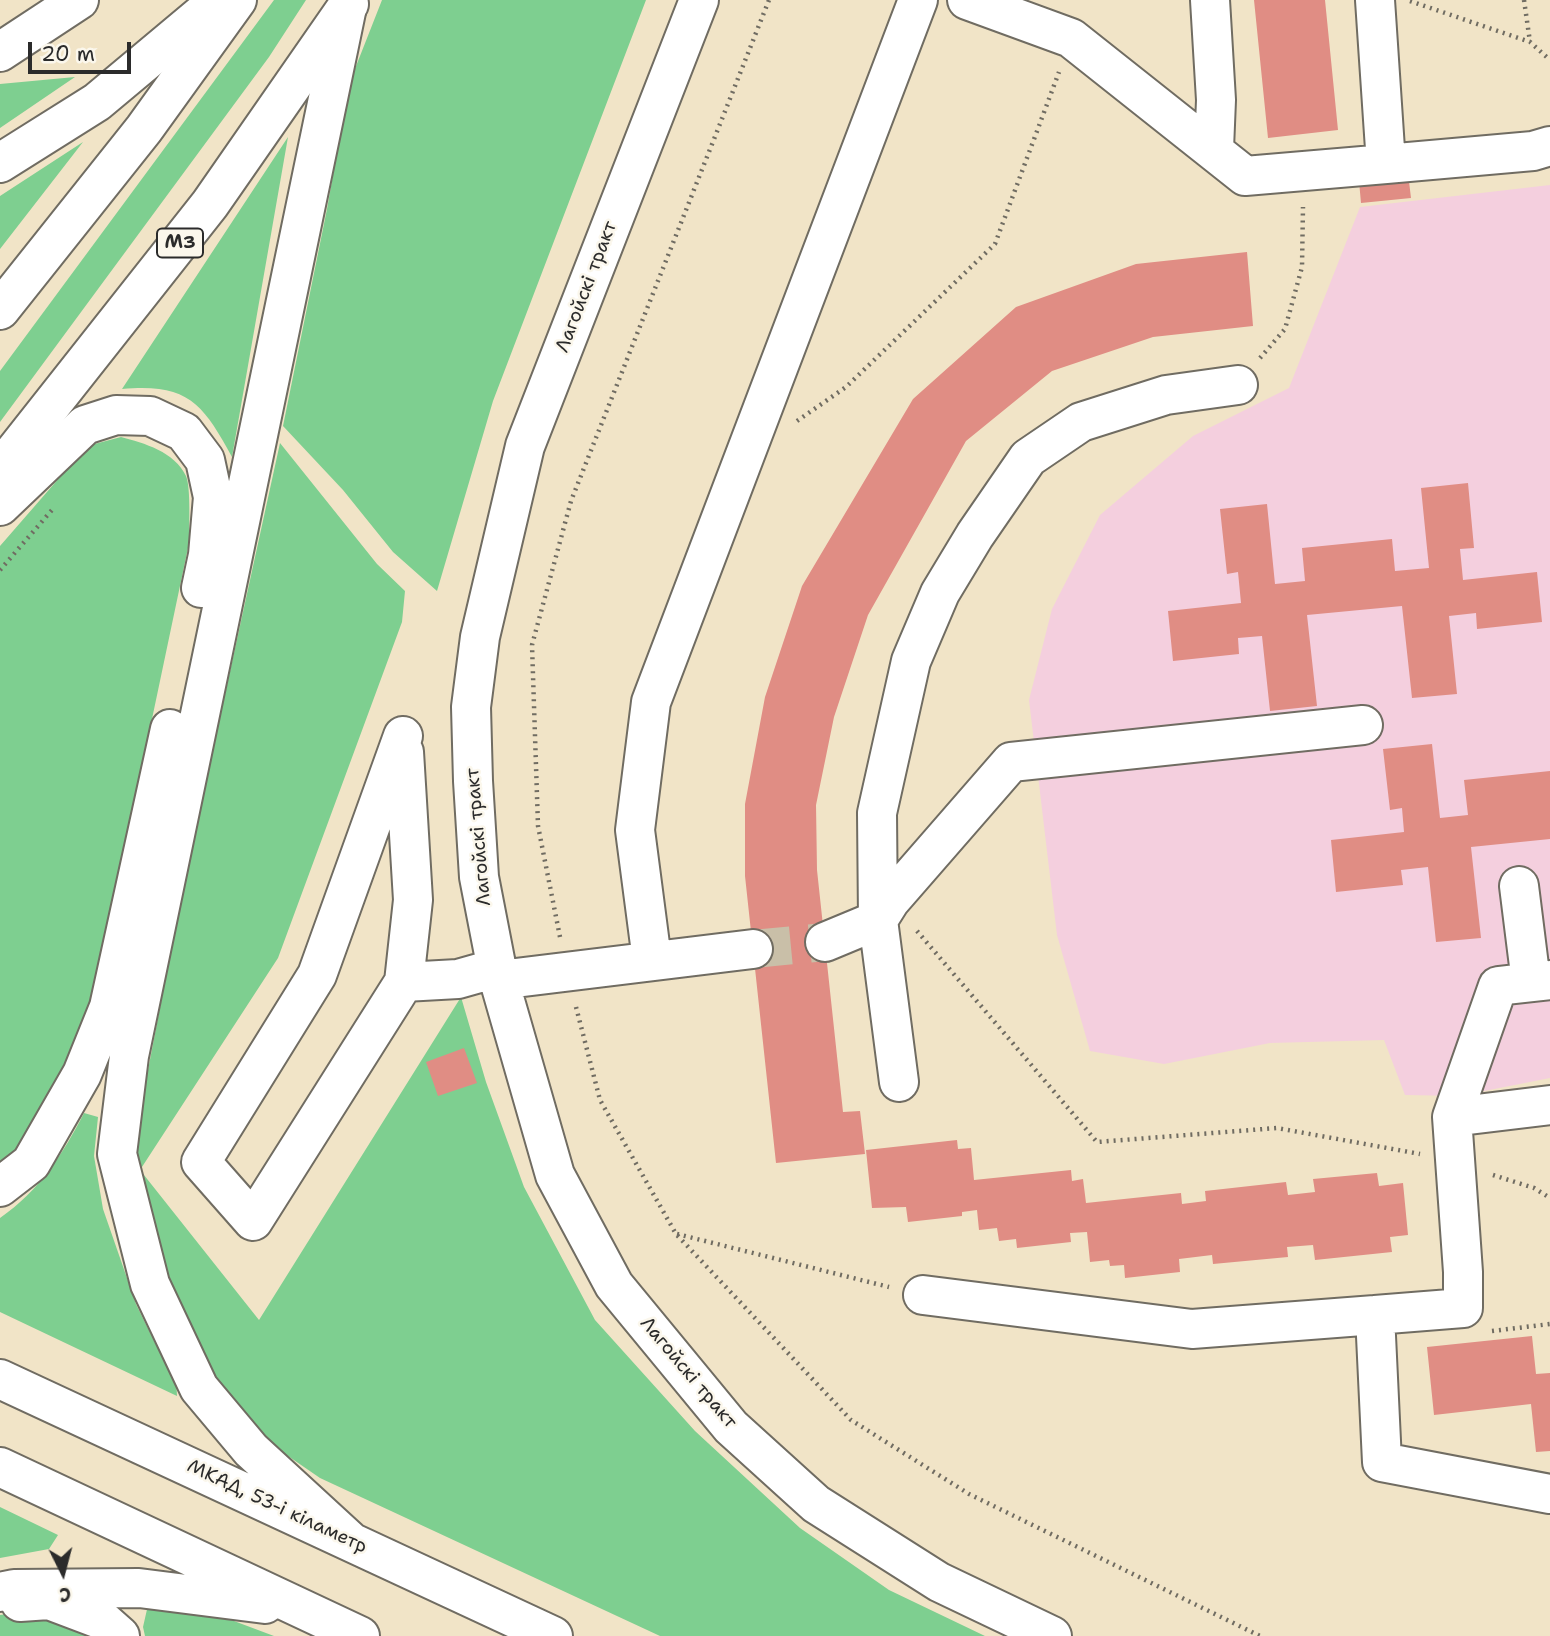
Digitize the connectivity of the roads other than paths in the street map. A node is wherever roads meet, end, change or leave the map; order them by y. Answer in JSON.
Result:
{"nodes":[{"id":1,"x":79,"y":0,"type":"edge"},
{"id":2,"x":219,"y":0,"type":"edge"},
{"id":3,"x":237,"y":0,"type":"edge"},
{"id":4,"x":699,"y":0,"type":"edge"},
{"id":5,"x":918,"y":0,"type":"edge"},
{"id":6,"x":967,"y":0,"type":"edge"},
{"id":7,"x":1210,"y":0,"type":"edge"},
{"id":8,"x":1375,"y":0,"type":"edge"},
{"id":9,"x":349,"y":4,"type":"edge"},
{"id":10,"x":1060,"y":22,"type":"edge"},
{"id":11,"x":0,"y":52,"type":"edge"},
{"id":12,"x":1550,"y":146,"type":"edge"},
{"id":13,"x":1214,"y":149,"type":"junction"},
{"id":14,"x":0,"y":163,"type":"edge"},
{"id":15,"x":1386,"y":164,"type":"junction"},
{"id":16,"x":0,"y":310,"type":"edge"},
{"id":17,"x":1238,"y":385,"type":"road end"},
{"id":18,"x":0,"y":470,"type":"edge"},
{"id":19,"x":0,"y":506,"type":"edge"},
{"id":20,"x":1363,"y":725,"type":"dead end"},
{"id":21,"x":1519,"y":886,"type":"dead end"},
{"id":22,"x":884,"y":910,"type":"junction"},
{"id":23,"x":825,"y":942,"type":"tunnel mouth"},
{"id":24,"x":753,"y":949,"type":"tunnel mouth"},
{"id":25,"x":652,"y":960,"type":"junction"},
{"id":26,"x":498,"y":974,"type":"junction"},
{"id":27,"x":1540,"y":981,"type":"edge"},
{"id":28,"x":404,"y":982,"type":"junction"},
{"id":29,"x":899,"y":1082,"type":"dead end"},
{"id":30,"x":1550,"y":1105,"type":"edge"},
{"id":31,"x":1452,"y":1117,"type":"junction"},
{"id":32,"x":0,"y":1187,"type":"edge"},
{"id":33,"x":925,"y":1296,"type":"road end"},
{"id":34,"x":1375,"y":1315,"type":"junction"},
{"id":35,"x":0,"y":1379,"type":"edge"},
{"id":36,"x":0,"y":1467,"type":"edge"},
{"id":37,"x":1550,"y":1494,"type":"edge"},
{"id":38,"x":349,"y":1540,"type":"junction"},
{"id":39,"x":0,"y":1592,"type":"edge"},
{"id":40,"x":0,"y":1604,"type":"edge"},
{"id":41,"x":302,"y":1609,"type":"junction"},
{"id":42,"x":120,"y":1636,"type":"edge"},
{"id":43,"x":360,"y":1636,"type":"edge"},
{"id":44,"x":554,"y":1636,"type":"edge"},
{"id":45,"x":1052,"y":1636,"type":"edge"}],
"edges":[{"from":1,"to":11,"type":"main road"},
{"from":2,"to":14,"type":"main road"},
{"from":3,"to":16,"type":"main road"},
{"from":4,"to":26,"type":"main road","name":"Лагойскі тракт"},
{"from":5,"to":25,"type":"main road"},
{"from":6,"to":10,"type":"main road"},
{"from":7,"to":13,"type":"main road"},
{"from":8,"to":15,"type":"main road"},
{"from":9,"to":18,"type":"main road","number":"М3"},
{"from":9,"to":38,"type":"main road"},
{"from":10,"to":13,"type":"main road"},
{"from":12,"to":15,"type":"main road"},
{"from":13,"to":15,"type":"main road"},
{"from":17,"to":22,"type":"main road"},
{"from":19,"to":32,"type":"main road"},
{"from":20,"to":22,"type":"main road"},
{"from":21,"to":27,"type":"main road"},
{"from":22,"to":23,"type":"main road"},
{"from":22,"to":29,"type":"main road"},
{"from":24,"to":25,"type":"main road"},
{"from":25,"to":26,"type":"main road"},
{"from":26,"to":28,"type":"main road"},
{"from":26,"to":45,"type":"main road","name":"Лагойскі тракт"},
{"from":27,"to":31,"type":"main road"},
{"from":28,"to":28,"type":"main road"},
{"from":30,"to":31,"type":"main road"},
{"from":31,"to":34,"type":"main road"},
{"from":33,"to":34,"type":"main road"},
{"from":34,"to":37,"type":"main road"},
{"from":35,"to":38,"type":"main road","name":"МКАД, 53-і кіламетр"},
{"from":36,"to":41,"type":"main road"},
{"from":38,"to":44,"type":"main road","name":"МКАД, 53-і кіламетр"},
{"from":39,"to":41,"type":"main road"},
{"from":40,"to":42,"type":"main road"},
{"from":41,"to":43,"type":"main road"}]}
